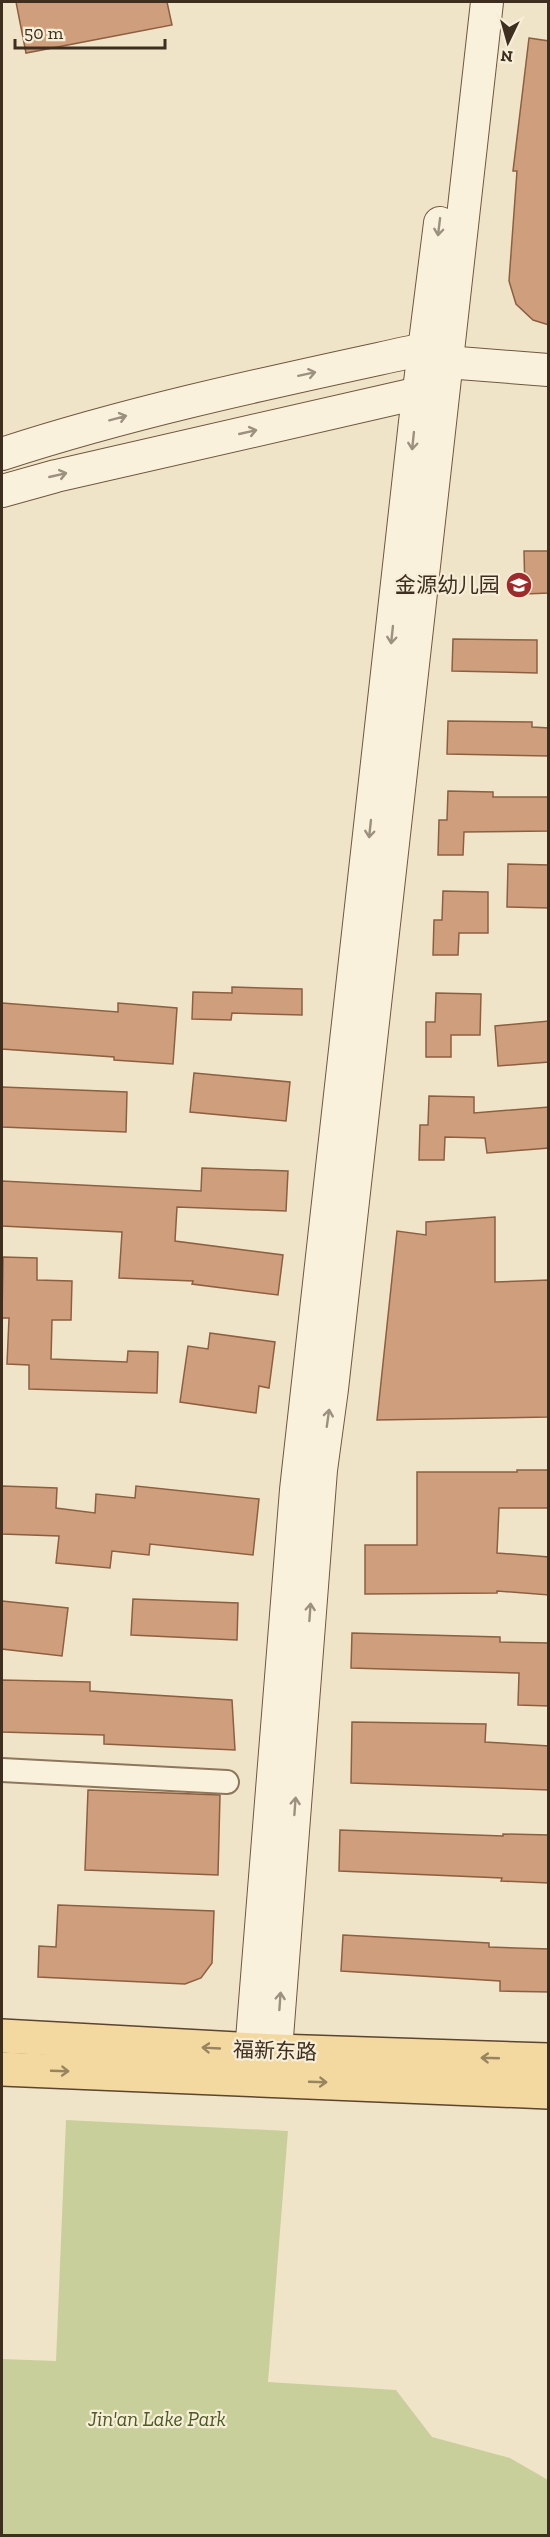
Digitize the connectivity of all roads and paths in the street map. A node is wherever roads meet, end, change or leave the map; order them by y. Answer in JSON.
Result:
{"nodes":[{"id":1,"x":465,"y":2,"type":"edge"},
{"id":2,"x":487,"y":2,"type":"edge"},
{"id":3,"x":435,"y":355,"type":"junction"},
{"id":4,"x":549,"y":370,"type":"edge"},
{"id":5,"x":419,"y":393,"type":"junction"},
{"id":6,"x":2,"y":454,"type":"edge"},
{"id":7,"x":2,"y":491,"type":"edge"},
{"id":8,"x":2,"y":1770,"type":"edge"},
{"id":9,"x":227,"y":1782,"type":"dead end"},
{"id":10,"x":2,"y":2036,"type":"edge"},
{"id":11,"x":549,"y":2060,"type":"edge"},
{"id":12,"x":263,"y":2065,"type":"junction"},
{"id":13,"x":2,"y":2069,"type":"edge"},
{"id":14,"x":549,"y":2092,"type":"edge"}],
"edges":[{"from":1,"to":3,"type":"main road","one_way":true},
{"from":2,"to":3,"type":"main road"},
{"from":3,"to":4,"type":"main road"},
{"from":3,"to":5,"type":"main road"},
{"from":6,"to":3,"type":"main road","one_way":true},
{"from":12,"to":3,"type":"main road","one_way":true},
{"from":7,"to":5,"type":"main road","one_way":true},
{"from":5,"to":12,"type":"main road","one_way":true},
{"from":8,"to":9,"type":"street"},
{"from":12,"to":10,"type":"main road","name":"福新东路","one_way":true},
{"from":11,"to":12,"type":"main road","name":"福新东路","one_way":true},
{"from":13,"to":12,"type":"main road","name":"福新东路","one_way":true},
{"from":12,"to":14,"type":"main road","name":"福新东路","one_way":true}]}
